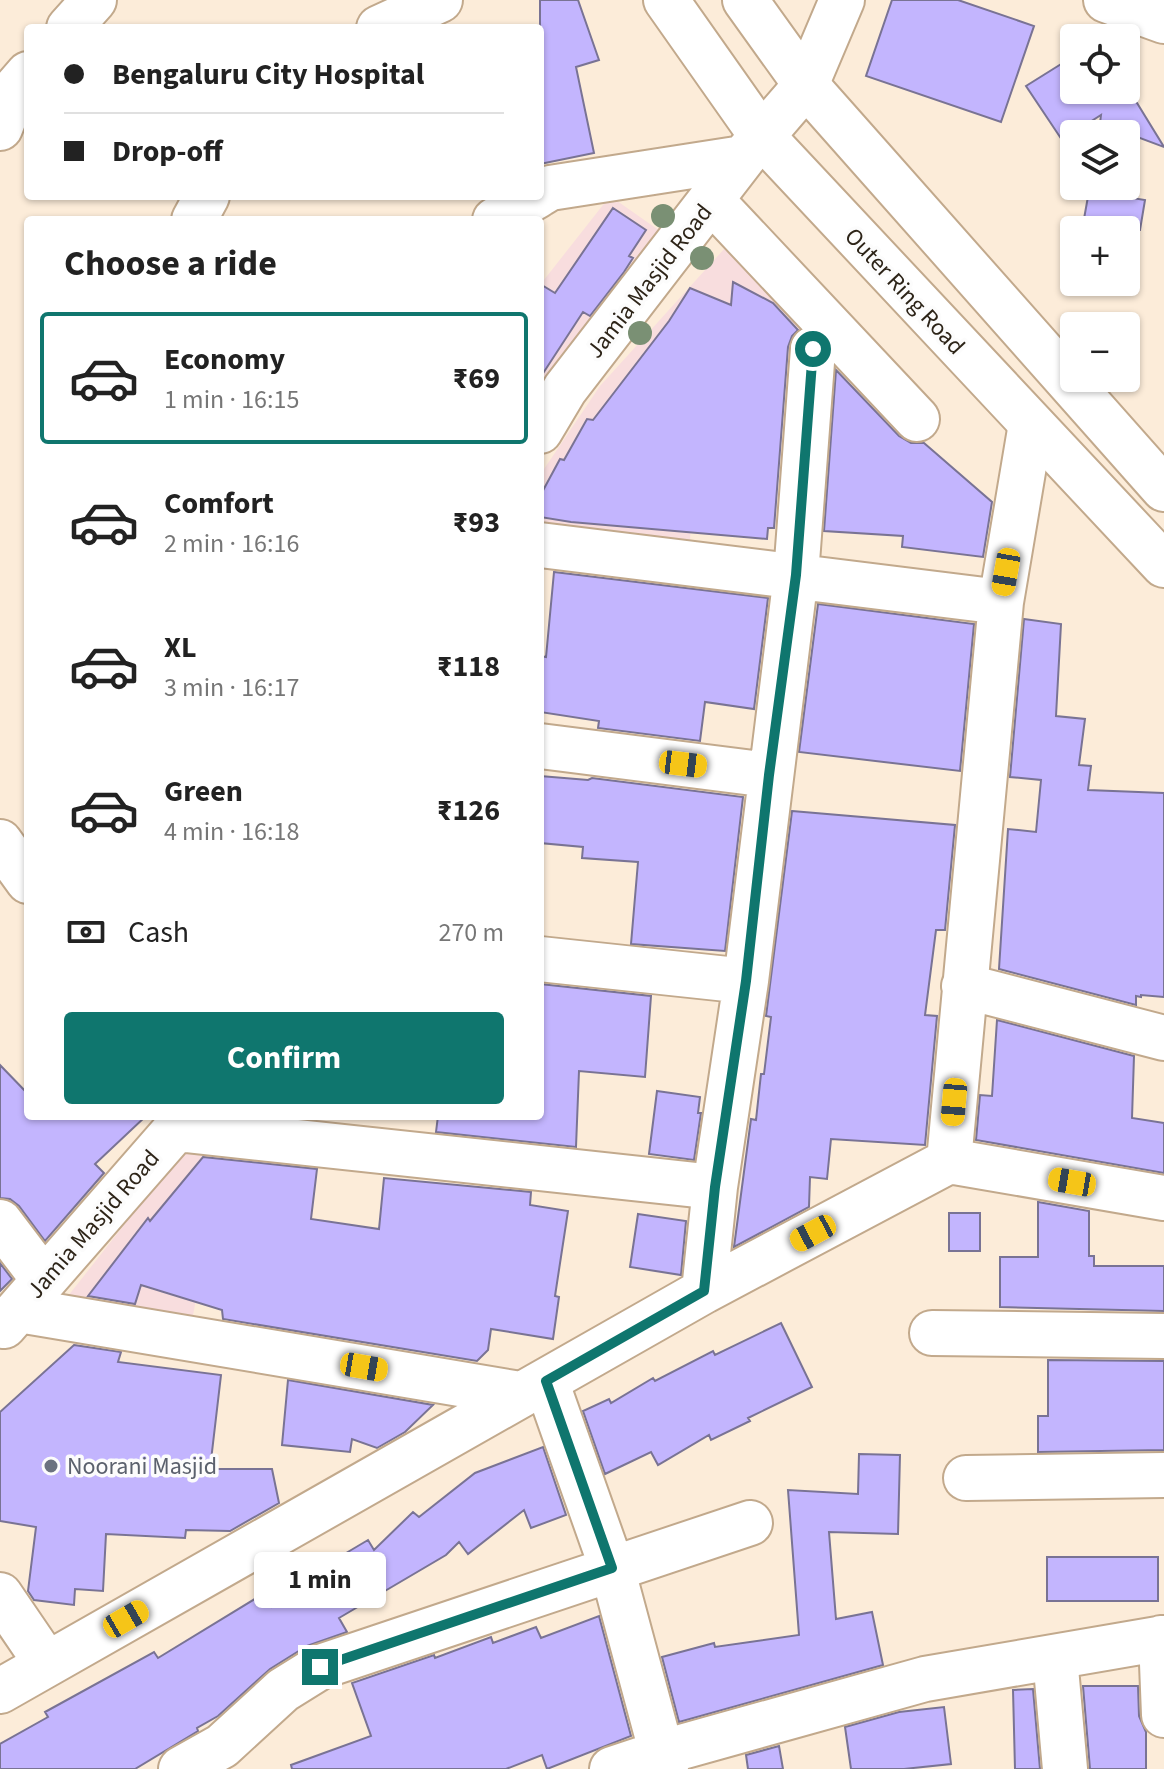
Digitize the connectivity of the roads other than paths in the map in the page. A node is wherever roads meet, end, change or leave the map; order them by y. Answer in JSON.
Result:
{"nodes":[{"id":1,"x":94,"y":0,"type":"edge"},
{"id":2,"x":440,"y":0,"type":"edge"},
{"id":3,"x":666,"y":0,"type":"edge"},
{"id":4,"x":745,"y":0,"type":"edge"},
{"id":5,"x":842,"y":0,"type":"edge"},
{"id":6,"x":1106,"y":0,"type":"edge"},
{"id":7,"x":1164,"y":21,"type":"edge"},
{"id":8,"x":73,"y":24,"type":"edge"},
{"id":9,"x":388,"y":24,"type":"edge"},
{"id":10,"x":24,"y":79,"type":"edge"},
{"id":11,"x":806,"y":85,"type":"junction"},
{"id":12,"x":0,"y":128,"type":"edge"},
{"id":13,"x":752,"y":147,"type":"junction"},
{"id":14,"x":544,"y":192,"type":"edge"},
{"id":15,"x":529,"y":200,"type":"edge"},
{"id":16,"x":711,"y":200,"type":"junction"},
{"id":17,"x":502,"y":216,"type":"edge"},
{"id":18,"x":813,"y":349,"type":"dead end"},
{"id":19,"x":917,"y":419,"type":"dead end"},
{"id":20,"x":544,"y":424,"type":"edge"},
{"id":21,"x":1031,"y":424,"type":"junction"},
{"id":22,"x":1164,"y":489,"type":"edge"},
{"id":23,"x":544,"y":545,"type":"edge"},
{"id":24,"x":1164,"y":565,"type":"edge"},
{"id":25,"x":796,"y":575,"type":"junction"},
{"id":26,"x":1001,"y":602,"type":"junction"},
{"id":27,"x":544,"y":747,"type":"edge"},
{"id":28,"x":769,"y":775,"type":"junction"},
{"id":29,"x":0,"y":842,"type":"edge"},
{"id":30,"x":24,"y":875,"type":"edge"},
{"id":31,"x":544,"y":959,"type":"edge"},
{"id":32,"x":746,"y":981,"type":"junction"},
{"id":33,"x":964,"y":986,"type":"junction"},
{"id":34,"x":1164,"y":1038,"type":"edge"},
{"id":35,"x":180,"y":1123,"type":"edge"},
{"id":36,"x":949,"y":1161,"type":"junction"},
{"id":37,"x":715,"y":1187,"type":"junction"},
{"id":38,"x":1164,"y":1198,"type":"edge"},
{"id":39,"x":0,"y":1222,"type":"edge"},
{"id":40,"x":704,"y":1291,"type":"junction"},
{"id":41,"x":21,"y":1307,"type":"edge"},
{"id":42,"x":932,"y":1333,"type":"dead end"},
{"id":43,"x":1164,"y":1336,"type":"edge"},
{"id":44,"x":533,"y":1387,"type":"junction"},
{"id":45,"x":1164,"y":1475,"type":"edge"},
{"id":46,"x":966,"y":1478,"type":"dead end"},
{"id":47,"x":750,"y":1523,"type":"dead end"},
{"id":48,"x":612,"y":1568,"type":"junction"},
{"id":49,"x":0,"y":1595,"type":"edge"},
{"id":50,"x":1163,"y":1638,"type":"edge"},
{"id":51,"x":1055,"y":1657,"type":"junction"},
{"id":52,"x":47,"y":1664,"type":"junction"},
{"id":53,"x":0,"y":1691,"type":"edge"},
{"id":54,"x":1164,"y":1715,"type":"edge"},
{"id":55,"x":663,"y":1761,"type":"edge"},
{"id":56,"x":181,"y":1769,"type":"edge"},
{"id":57,"x":612,"y":1769,"type":"edge"},
{"id":58,"x":1065,"y":1769,"type":"edge"}],
"edges":[{"from":1,"to":8,"type":"main road"},
{"from":2,"to":9,"type":"main road"},
{"from":3,"to":13,"type":"main road","name":"Outer Ring Road"},
{"from":4,"to":11,"type":"main road"},
{"from":5,"to":11,"type":"main road","name":"Jamia Masjid Road"},
{"from":6,"to":7,"type":"main road"},
{"from":10,"to":12,"type":"main road"},
{"from":11,"to":13,"type":"main road","name":"Jamia Masjid Road"},
{"from":11,"to":22,"type":"main road"},
{"from":13,"to":14,"type":"main road"},
{"from":13,"to":16,"type":"main road","name":"Jamia Masjid Road"},
{"from":13,"to":21,"type":"main road","name":"Outer Ring Road"},
{"from":15,"to":17,"type":"main road"},
{"from":16,"to":19,"type":"main road"},
{"from":16,"to":20,"type":"main road","name":"Jamia Masjid Road"},
{"from":18,"to":25,"type":"main road"},
{"from":21,"to":24,"type":"main road","name":"Outer Ring Road"},
{"from":21,"to":26,"type":"main road"},
{"from":23,"to":25,"type":"main road"},
{"from":25,"to":26,"type":"main road"},
{"from":25,"to":28,"type":"main road"},
{"from":26,"to":33,"type":"main road"},
{"from":27,"to":28,"type":"main road"},
{"from":28,"to":32,"type":"main road"},
{"from":29,"to":30,"type":"main road"},
{"from":31,"to":32,"type":"main road"},
{"from":32,"to":37,"type":"main road"},
{"from":33,"to":34,"type":"main road"},
{"from":33,"to":36,"type":"main road"},
{"from":35,"to":37,"type":"main road"},
{"from":35,"to":41,"type":"main road","name":"Jamia Masjid Road"},
{"from":36,"to":38,"type":"main road"},
{"from":36,"to":40,"type":"main road"},
{"from":37,"to":40,"type":"main road"},
{"from":39,"to":41,"type":"main road"},
{"from":40,"to":44,"type":"main road"},
{"from":41,"to":44,"type":"main road"},
{"from":42,"to":43,"type":"main road"},
{"from":44,"to":48,"type":"main road"},
{"from":44,"to":52,"type":"main road"},
{"from":45,"to":46,"type":"main road"},
{"from":47,"to":48,"type":"main road"},
{"from":48,"to":55,"type":"main road"},
{"from":48,"to":56,"type":"main road"},
{"from":49,"to":52,"type":"main road"},
{"from":50,"to":51,"type":"main road"},
{"from":50,"to":54,"type":"main road"},
{"from":51,"to":55,"type":"main road"},
{"from":51,"to":58,"type":"main road"},
{"from":52,"to":53,"type":"main road"},
{"from":55,"to":57,"type":"main road"}]}
